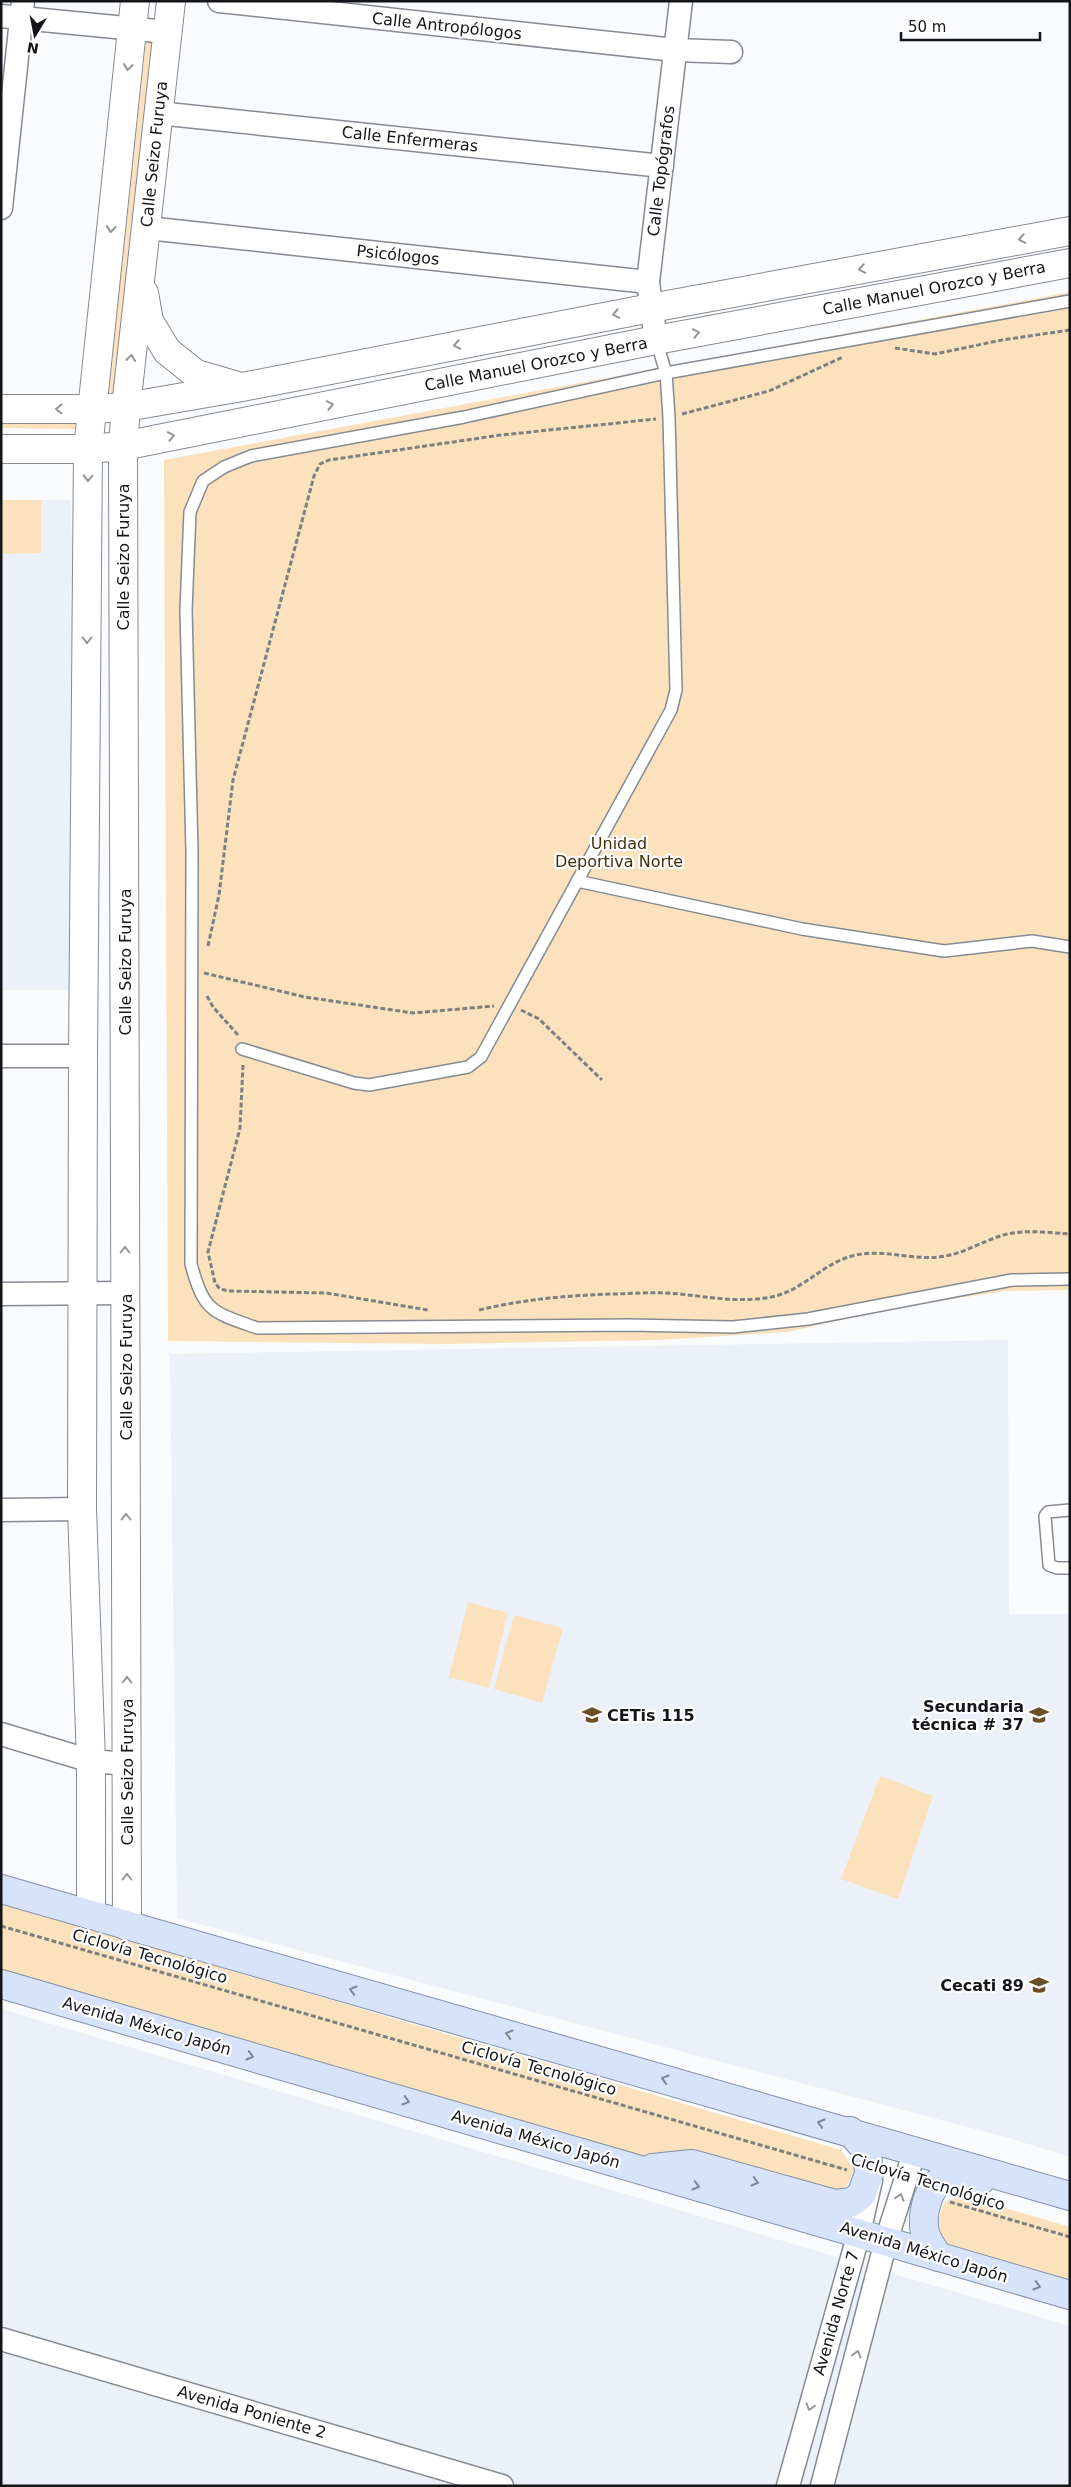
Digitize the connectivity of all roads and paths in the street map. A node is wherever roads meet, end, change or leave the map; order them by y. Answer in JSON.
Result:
{"nodes":[{"id":1,"x":135,"y":1,"type":"edge"},
{"id":2,"x":171,"y":1,"type":"edge"},
{"id":3,"x":219,"y":1,"type":"edge"},
{"id":4,"x":681,"y":1,"type":"edge"},
{"id":5,"x":15,"y":12,"type":"edge"},
{"id":6,"x":132,"y":29,"type":"junction"},
{"id":7,"x":167,"y":32,"type":"junction"},
{"id":8,"x":676,"y":50,"type":"junction"},
{"id":9,"x":731,"y":52,"type":"dead end"},
{"id":10,"x":158,"y":113,"type":"junction"},
{"id":11,"x":662,"y":166,"type":"junction"},
{"id":12,"x":1,"y":208,"type":"edge"},
{"id":13,"x":147,"y":228,"type":"junction"},
{"id":14,"x":1070,"y":231,"type":"edge"},
{"id":15,"x":1070,"y":263,"type":"edge"},
{"id":16,"x":140,"y":273,"type":"junction"},
{"id":17,"x":649,"y":295,"type":"junction"},
{"id":18,"x":1070,"y":301,"type":"edge"},
{"id":19,"x":1070,"y":330,"type":"edge"},
{"id":20,"x":656,"y":340,"type":"junction"},
{"id":21,"x":890,"y":348,"type":"dead end"},
{"id":22,"x":848,"y":355,"type":"dead end"},
{"id":23,"x":666,"y":373,"type":"junction"},
{"id":24,"x":242,"y":387,"type":"junction"},
{"id":25,"x":126,"y":407,"type":"junction"},
{"id":26,"x":1,"y":409,"type":"edge"},
{"id":27,"x":92,"y":409,"type":"junction"},
{"id":28,"x":670,"y":417,"type":"junction"},
{"id":29,"x":123,"y":446,"type":"junction"},
{"id":30,"x":1,"y":449,"type":"edge"},
{"id":31,"x":88,"y":449,"type":"junction"},
{"id":32,"x":577,"y":881,"type":"junction"},
{"id":33,"x":1070,"y":947,"type":"edge"},
{"id":34,"x":206,"y":954,"type":"dead end"},
{"id":35,"x":204,"y":963,"type":"dead end"},
{"id":36,"x":197,"y":972,"type":"junction"},
{"id":37,"x":204,"y":983,"type":"dead end"},
{"id":38,"x":205,"y":992,"type":"dead end"},
{"id":39,"x":509,"y":1005,"type":"junction"},
{"id":40,"x":242,"y":1050,"type":"junction"},
{"id":41,"x":1,"y":1056,"type":"edge"},
{"id":42,"x":83,"y":1056,"type":"junction"},
{"id":43,"x":602,"y":1080,"type":"dead end"},
{"id":44,"x":1070,"y":1234,"type":"edge"},
{"id":45,"x":1070,"y":1278,"type":"edge"},
{"id":46,"x":84,"y":1293,"type":"junction"},
{"id":47,"x":126,"y":1293,"type":"junction"},
{"id":48,"x":1,"y":1294,"type":"edge"},
{"id":49,"x":429,"y":1310,"type":"dead end"},
{"id":50,"x":471,"y":1311,"type":"dead end"},
{"id":51,"x":82,"y":1509,"type":"junction"},
{"id":52,"x":1,"y":1510,"type":"edge"},
{"id":53,"x":1070,"y":1510,"type":"edge"},
{"id":54,"x":1070,"y":1568,"type":"edge"},
{"id":55,"x":1,"y":1734,"type":"edge"},
{"id":56,"x":91,"y":1760,"type":"junction"},
{"id":57,"x":128,"y":1764,"type":"junction"},
{"id":58,"x":1,"y":1889,"type":"edge"},
{"id":59,"x":91,"y":1915,"type":"junction"},
{"id":60,"x":1,"y":1926,"type":"edge"},
{"id":61,"x":127,"y":1926,"type":"junction"},
{"id":62,"x":1,"y":1984,"type":"edge"},
{"id":63,"x":850,"y":2131,"type":"junction"},
{"id":64,"x":882,"y":2140,"type":"junction"},
{"id":65,"x":915,"y":2150,"type":"junction"},
{"id":66,"x":639,"y":2169,"type":"junction"},
{"id":67,"x":868,"y":2177,"type":"junction"},
{"id":68,"x":930,"y":2196,"type":"junction"},
{"id":69,"x":1070,"y":2196,"type":"edge"},
{"id":70,"x":1070,"y":2209,"type":"edge"},
{"id":71,"x":859,"y":2233,"type":"junction"},
{"id":72,"x":1070,"y":2237,"type":"edge"},
{"id":73,"x":886,"y":2241,"type":"junction"},
{"id":74,"x":938,"y":2257,"type":"junction"},
{"id":75,"x":1070,"y":2295,"type":"edge"},
{"id":76,"x":1,"y":2339,"type":"edge"},
{"id":77,"x":502,"y":2486,"type":"edge"},
{"id":78,"x":788,"y":2486,"type":"edge"},
{"id":79,"x":822,"y":2486,"type":"edge"}],
"edges":[{"from":1,"to":6,"type":"street"},
{"from":2,"to":7,"type":"street","name":"Calle Seizo Furuya"},
{"from":3,"to":8,"type":"street","name":"Calle Antropólogos"},
{"from":4,"to":8,"type":"street","name":"Calle Topógrafos"},
{"from":5,"to":6,"type":"street"},
{"from":5,"to":12,"type":"street"},
{"from":6,"to":7,"type":"street"},
{"from":6,"to":27,"type":"street","one_way":true},
{"from":7,"to":10,"type":"street","name":"Calle Seizo Furuya"},
{"from":8,"to":9,"type":"street","name":"Calle Antropólogos"},
{"from":8,"to":11,"type":"street","name":"Calle Topógrafos"},
{"from":10,"to":11,"type":"street","name":"Calle Enfermeras"},
{"from":10,"to":13,"type":"street","name":"Calle Seizo Furuya"},
{"from":11,"to":17,"type":"street","name":"Calle Topógrafos"},
{"from":13,"to":16,"type":"street","name":"Calle Seizo Furuya"},
{"from":13,"to":17,"type":"street","name":"Psicólogos"},
{"from":14,"to":17,"type":"street","name":"Calle Manuel Orozco y Berra","one_way":true},
{"from":20,"to":15,"type":"street","name":"Calle Manuel Orozco y Berra","one_way":true},
{"from":16,"to":24,"type":"street"},
{"from":25,"to":16,"type":"street","name":"Calle Seizo Furuya","one_way":true},
{"from":17,"to":20,"type":"street","name":"Calle Topógrafos"},
{"from":17,"to":24,"type":"street","name":"Calle Manuel Orozco y Berra","one_way":true},
{"from":18,"to":23,"type":"lane"},
{"from":19,"to":21,"type":"path"},
{"from":20,"to":23,"type":"lane"},
{"from":29,"to":20,"type":"street","name":"Calle Manuel Orozco y Berra","one_way":true},
{"from":22,"to":28,"type":"path"},
{"from":23,"to":28,"type":"lane"},
{"from":23,"to":36,"type":"lane"},
{"from":24,"to":25,"type":"street","name":"Calle Manuel Orozco y Berra"},
{"from":25,"to":27,"type":"street","name":"Calle Manuel Orozco y Berra"},
{"from":25,"to":29,"type":"street","name":"Calle Seizo Furuya"},
{"from":27,"to":26,"type":"street","name":"Calle Manuel Orozco y Berra","one_way":true},
{"from":27,"to":31,"type":"street"},
{"from":28,"to":32,"type":"lane"},
{"from":28,"to":34,"type":"path"},
{"from":29,"to":31,"type":"street","name":"Calle Manuel Orozco y Berra"},
{"from":47,"to":29,"type":"street","name":"Calle Seizo Furuya","one_way":true},
{"from":30,"to":31,"type":"street","name":"Calle Manuel Orozco y Berra"},
{"from":31,"to":42,"type":"street","one_way":true},
{"from":32,"to":33,"type":"lane"},
{"from":32,"to":39,"type":"lane"},
{"from":35,"to":36,"type":"path"},
{"from":36,"to":37,"type":"path"},
{"from":36,"to":39,"type":"path"},
{"from":36,"to":45,"type":"lane"},
{"from":38,"to":40,"type":"path"},
{"from":39,"to":40,"type":"lane"},
{"from":39,"to":43,"type":"path"},
{"from":40,"to":49,"type":"path"},
{"from":41,"to":42,"type":"street"},
{"from":42,"to":46,"type":"street"},
{"from":44,"to":50,"type":"path"},
{"from":46,"to":47,"type":"street"},
{"from":46,"to":48,"type":"street"},
{"from":46,"to":51,"type":"street"},
{"from":57,"to":47,"type":"street","name":"Calle Seizo Furuya","one_way":true},
{"from":51,"to":52,"type":"street"},
{"from":51,"to":56,"type":"street"},
{"from":53,"to":54,"type":"lane"},
{"from":55,"to":56,"type":"street"},
{"from":56,"to":57,"type":"street"},
{"from":56,"to":59,"type":"street"},
{"from":61,"to":57,"type":"street","name":"Calle Seizo Furuya","one_way":true},
{"from":58,"to":59,"type":"main road"},
{"from":59,"to":61,"type":"main road"},
{"from":60,"to":67,"type":"path","name":"Ciclovía Tecnológico"},
{"from":63,"to":61,"type":"main road","one_way":true},
{"from":62,"to":66,"type":"main road","name":"Avenida México Japón","one_way":true},
{"from":63,"to":64,"type":"main road"},
{"from":63,"to":67,"type":"main road"},
{"from":64,"to":65,"type":"main road"},
{"from":64,"to":71,"type":"street","name":"Avenida Norte 7"},
{"from":65,"to":69,"type":"main road"},
{"from":73,"to":65,"type":"street","name":"Avenida Norte 7","one_way":true},
{"from":66,"to":67,"type":"main road","one_way":true},
{"from":66,"to":71,"type":"main road","name":"Avenida México Japón","one_way":true},
{"from":68,"to":70,"type":"main road"},
{"from":68,"to":72,"type":"path","name":"Ciclovía Tecnológico"},
{"from":68,"to":74,"type":"main road"},
{"from":71,"to":73,"type":"main road","name":"Avenida México Japón"},
{"from":71,"to":78,"type":"street","name":"Avenida Norte 7","one_way":true},
{"from":73,"to":74,"type":"main road","name":"Avenida México Japón"},
{"from":79,"to":73,"type":"street","name":"Avenida Norte 7","one_way":true},
{"from":74,"to":75,"type":"main road","name":"Avenida México Japón","one_way":true},
{"from":76,"to":77,"type":"street","name":"Avenida Poniente 2"}]}
